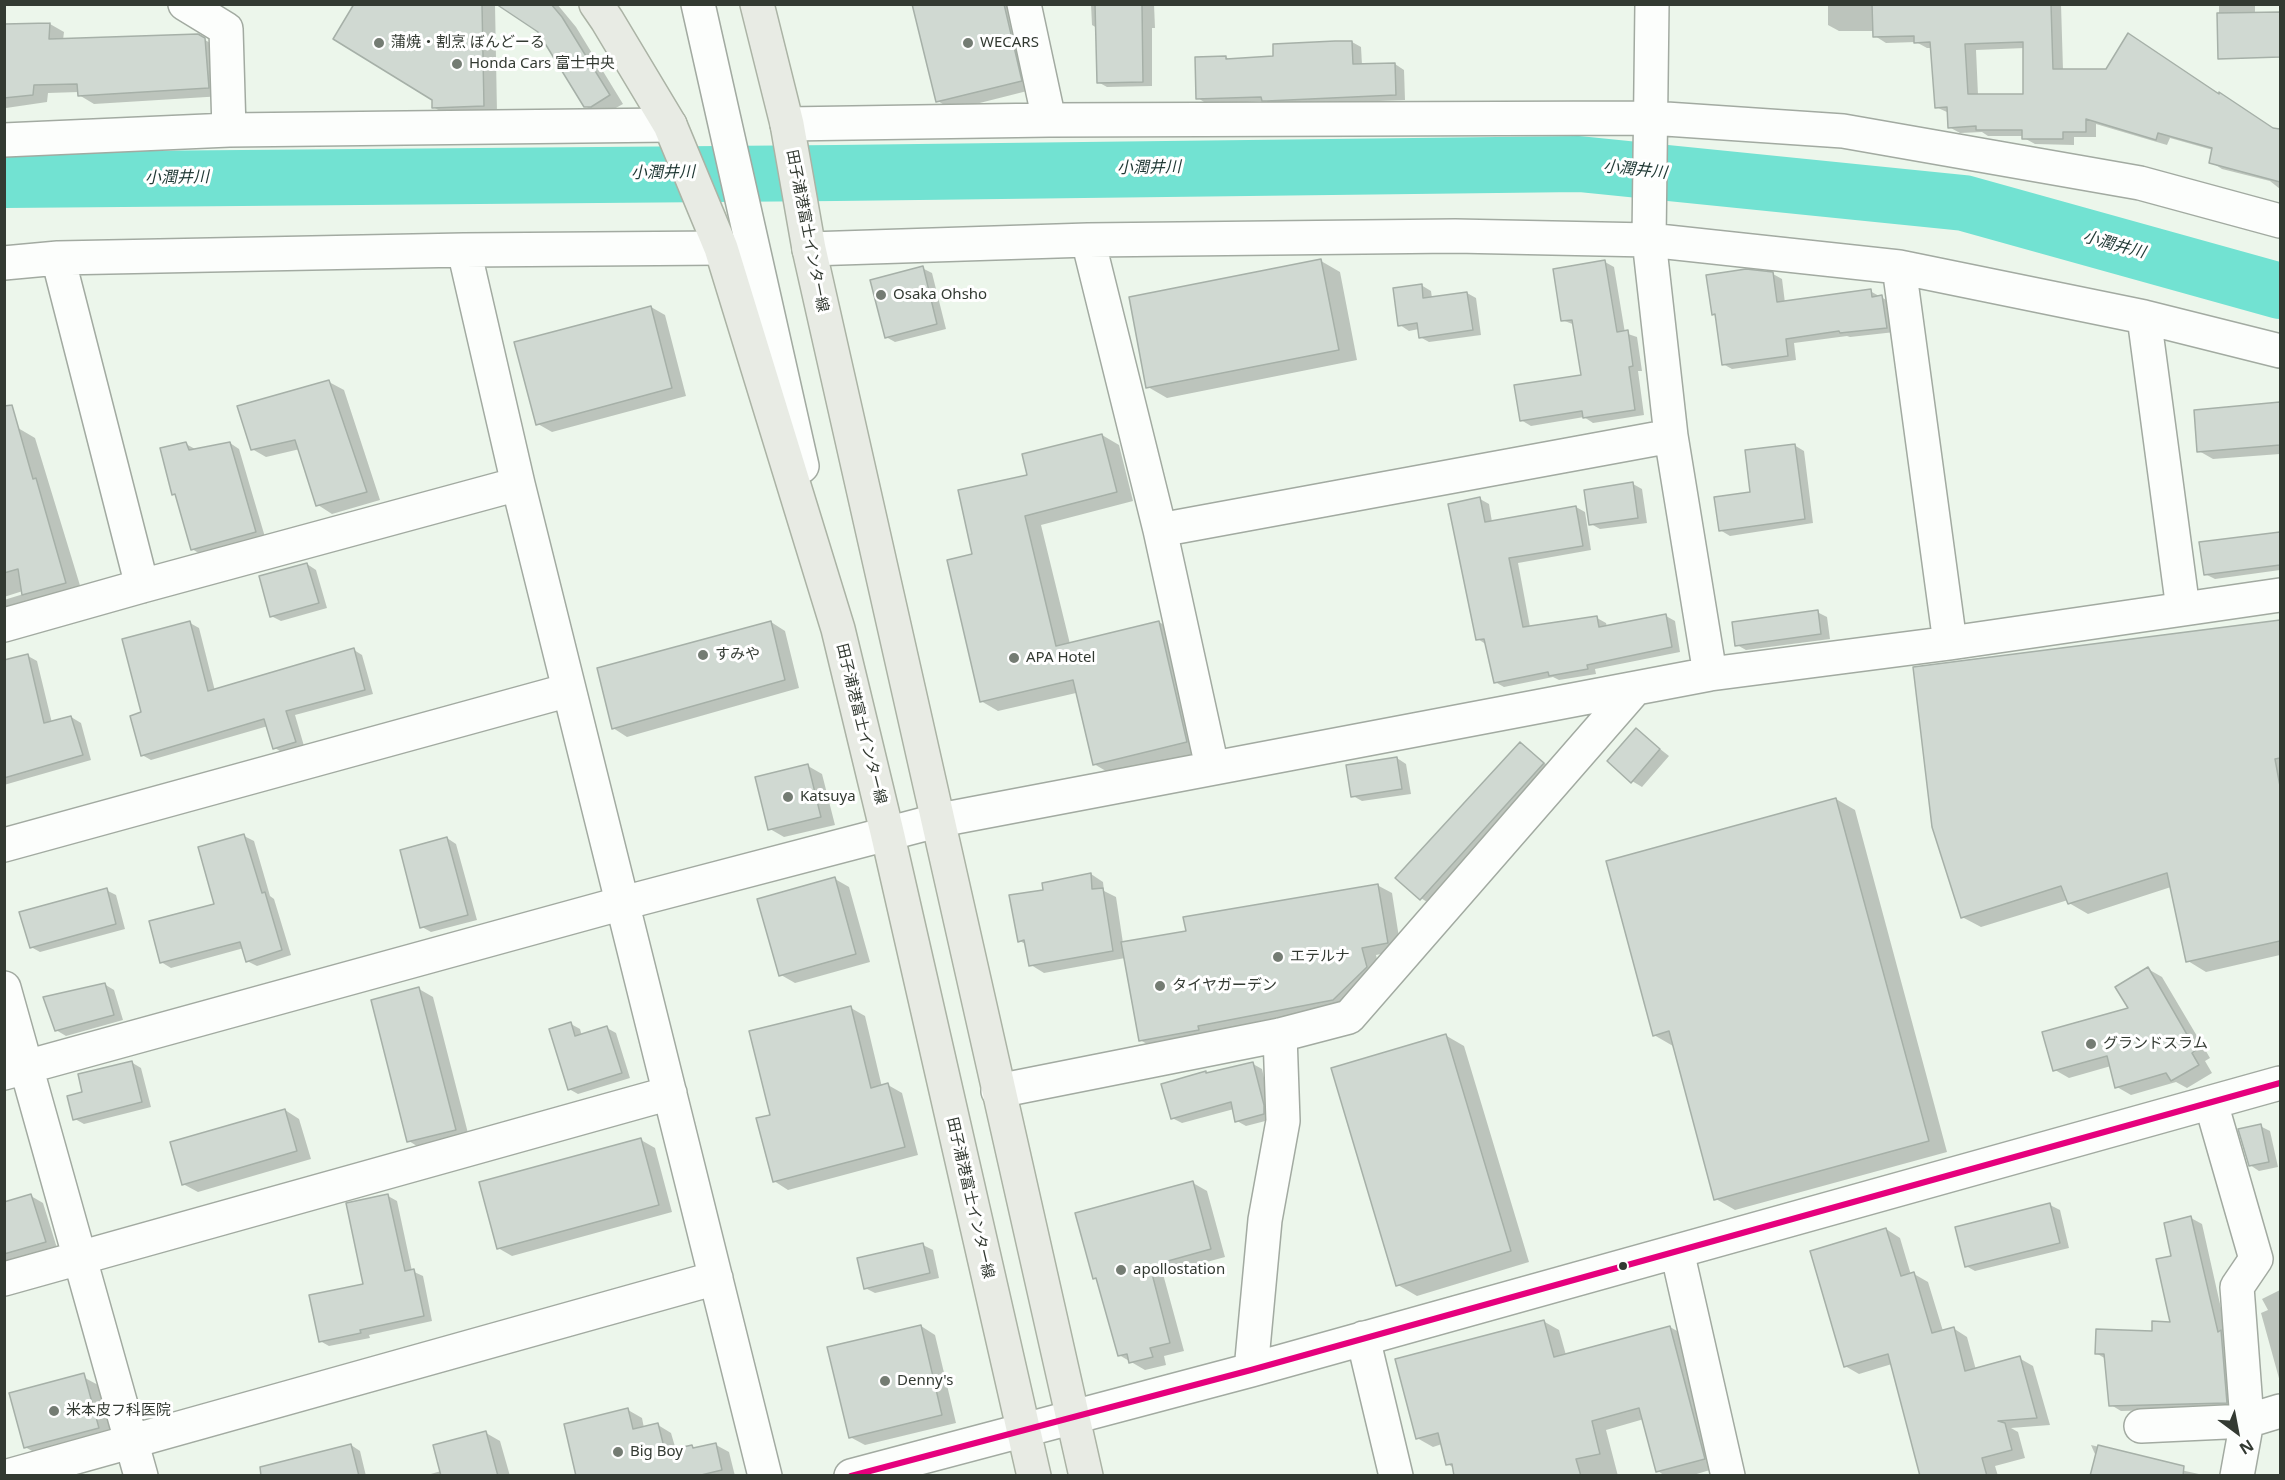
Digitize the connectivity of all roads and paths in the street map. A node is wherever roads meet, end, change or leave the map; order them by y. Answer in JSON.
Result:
{"nodes":[{"id":1,"x":185,"y":4,"type":"edge"},
{"id":2,"x":596,"y":4,"type":"edge"},
{"id":3,"x":698,"y":4,"type":"edge"},
{"id":4,"x":757,"y":4,"type":"edge"},
{"id":5,"x":1024,"y":4,"type":"edge"},
{"id":6,"x":1652,"y":4,"type":"edge"},
{"id":7,"x":1049,"y":120,"type":"junction"},
{"id":8,"x":787,"y":124,"type":"junction"},
{"id":9,"x":670,"y":125,"type":"junction"},
{"id":10,"x":229,"y":130,"type":"junction"},
{"id":11,"x":1650,"y":131,"type":"junction"},
{"id":12,"x":4,"y":140,"type":"edge"},
{"id":13,"x":2280,"y":221,"type":"edge"},
{"id":14,"x":1649,"y":231,"type":"junction"},
{"id":15,"x":1088,"y":240,"type":"junction"},
{"id":16,"x":721,"y":248,"type":"junction"},
{"id":17,"x":809,"y":249,"type":"junction"},
{"id":18,"x":464,"y":250,"type":"junction"},
{"id":19,"x":58,"y":258,"type":"junction"},
{"id":20,"x":4,"y":263,"type":"edge"},
{"id":21,"x":1899,"y":267,"type":"junction"},
{"id":22,"x":2144,"y":318,"type":"junction"},
{"id":23,"x":2280,"y":351,"type":"edge"},
{"id":24,"x":1671,"y":436,"type":"junction"},
{"id":25,"x":518,"y":484,"type":"junction"},
{"id":26,"x":1160,"y":530,"type":"junction"},
{"id":27,"x":142,"y":585,"type":"junction"},
{"id":28,"x":2280,"y":595,"type":"edge"},
{"id":29,"x":2183,"y":609,"type":"junction"},
{"id":30,"x":4,"y":625,"type":"edge"},
{"id":31,"x":838,"y":629,"type":"junction"},
{"id":32,"x":1950,"y":643,"type":"junction"},
{"id":33,"x":1710,"y":674,"type":"junction"},
{"id":34,"x":569,"y":690,"type":"junction"},
{"id":35,"x":1634,"y":690,"type":"junction"},
{"id":36,"x":1212,"y":768,"type":"junction"},
{"id":37,"x":940,"y":820,"type":"junction"},
{"id":38,"x":887,"y":832,"type":"junction"},
{"id":39,"x":4,"y":845,"type":"edge"},
{"id":40,"x":623,"y":903,"type":"junction"},
{"id":41,"x":4,"y":988,"type":"edge"},
{"id":42,"x":1280,"y":1035,"type":"junction"},
{"id":43,"x":15,"y":1070,"type":"edge"},
{"id":44,"x":2280,"y":1083,"type":"edge"},
{"id":45,"x":998,"y":1091,"type":"junction"},
{"id":46,"x":670,"y":1093,"type":"junction"},
{"id":47,"x":2211,"y":1103,"type":"junction"},
{"id":48,"x":1677,"y":1251,"type":"junction"},
{"id":49,"x":2268,"y":1253,"type":"edge"},
{"id":50,"x":80,"y":1258,"type":"junction"},
{"id":51,"x":716,"y":1278,"type":"junction"},
{"id":52,"x":4,"y":1279,"type":"edge"},
{"id":53,"x":1364,"y":1338,"type":"junction"},
{"id":54,"x":1251,"y":1370,"type":"junction"},
{"id":55,"x":2280,"y":1411,"type":"edge"},
{"id":56,"x":1072,"y":1416,"type":"junction"},
{"id":57,"x":2247,"y":1421,"type":"junction"},
{"id":58,"x":2141,"y":1426,"type":"dead end"},
{"id":59,"x":1022,"y":1430,"type":"junction"},
{"id":60,"x":132,"y":1441,"type":"junction"},
{"id":61,"x":8,"y":1476,"type":"edge"},
{"id":62,"x":141,"y":1476,"type":"edge"},
{"id":63,"x":765,"y":1476,"type":"edge"},
{"id":64,"x":851,"y":1476,"type":"edge"},
{"id":65,"x":1034,"y":1476,"type":"edge"},
{"id":66,"x":1086,"y":1476,"type":"edge"},
{"id":67,"x":1396,"y":1476,"type":"edge"},
{"id":68,"x":1728,"y":1476,"type":"edge"},
{"id":69,"x":2237,"y":1476,"type":"edge"}],
"edges":[{"from":1,"to":10,"type":"street"},
{"from":2,"to":9,"type":"main road","name":"田子浦港富士インター線"},
{"from":3,"to":31,"type":"street"},
{"from":4,"to":8,"type":"main road","name":"田子浦港富士インター線"},
{"from":5,"to":7,"type":"street"},
{"from":6,"to":11,"type":"street"},
{"from":7,"to":8,"type":"street"},
{"from":7,"to":11,"type":"street"},
{"from":8,"to":17,"type":"main road","name":"田子浦港富士インター線"},
{"from":9,"to":10,"type":"street"},
{"from":9,"to":16,"type":"main road","name":"田子浦港富士インター線"},
{"from":10,"to":12,"type":"street"},
{"from":11,"to":13,"type":"street"},
{"from":11,"to":14,"type":"street"},
{"from":14,"to":15,"type":"street"},
{"from":14,"to":21,"type":"street"},
{"from":14,"to":24,"type":"street"},
{"from":15,"to":17,"type":"street"},
{"from":15,"to":26,"type":"street"},
{"from":16,"to":18,"type":"street"},
{"from":16,"to":31,"type":"main road","name":"田子浦港富士インター線"},
{"from":17,"to":37,"type":"main road","name":"田子浦港富士インター線"},
{"from":18,"to":19,"type":"street"},
{"from":18,"to":25,"type":"street"},
{"from":19,"to":20,"type":"street"},
{"from":19,"to":27,"type":"street"},
{"from":21,"to":22,"type":"street"},
{"from":21,"to":32,"type":"street"},
{"from":22,"to":23,"type":"street"},
{"from":22,"to":29,"type":"street"},
{"from":24,"to":26,"type":"street"},
{"from":24,"to":33,"type":"street"},
{"from":25,"to":27,"type":"street"},
{"from":25,"to":34,"type":"street"},
{"from":26,"to":36,"type":"street"},
{"from":27,"to":30,"type":"street"},
{"from":28,"to":29,"type":"street"},
{"from":29,"to":32,"type":"street"},
{"from":31,"to":38,"type":"main road","name":"田子浦港富士インター線"},
{"from":32,"to":33,"type":"street"},
{"from":33,"to":35,"type":"street"},
{"from":34,"to":39,"type":"street"},
{"from":34,"to":40,"type":"street"},
{"from":35,"to":36,"type":"street"},
{"from":35,"to":42,"type":"street"},
{"from":36,"to":37,"type":"street"},
{"from":37,"to":38,"type":"street"},
{"from":37,"to":45,"type":"main road","name":"田子浦港富士インター線"},
{"from":38,"to":40,"type":"street"},
{"from":38,"to":59,"type":"main road","name":"田子浦港富士インター線"},
{"from":40,"to":43,"type":"street"},
{"from":40,"to":46,"type":"street"},
{"from":41,"to":43,"type":"street"},
{"from":42,"to":45,"type":"street"},
{"from":42,"to":54,"type":"street"},
{"from":43,"to":50,"type":"street"},
{"from":44,"to":47,"type":"street"},
{"from":45,"to":56,"type":"main road","name":"田子浦港富士インター線"},
{"from":46,"to":50,"type":"street"},
{"from":46,"to":51,"type":"street"},
{"from":47,"to":48,"type":"street"},
{"from":47,"to":49,"type":"street"},
{"from":48,"to":53,"type":"street"},
{"from":48,"to":68,"type":"street"},
{"from":49,"to":57,"type":"street"},
{"from":50,"to":52,"type":"street"},
{"from":50,"to":60,"type":"street"},
{"from":51,"to":60,"type":"street"},
{"from":51,"to":63,"type":"street"},
{"from":53,"to":54,"type":"street"},
{"from":53,"to":67,"type":"street"},
{"from":54,"to":56,"type":"street"},
{"from":55,"to":57,"type":"street"},
{"from":56,"to":59,"type":"street"},
{"from":56,"to":66,"type":"main road","name":"田子浦港富士インター線"},
{"from":57,"to":58,"type":"street"},
{"from":57,"to":69,"type":"street"},
{"from":59,"to":64,"type":"street"},
{"from":59,"to":65,"type":"main road","name":"田子浦港富士インター線"},
{"from":60,"to":61,"type":"street"},
{"from":60,"to":62,"type":"street"}]}
